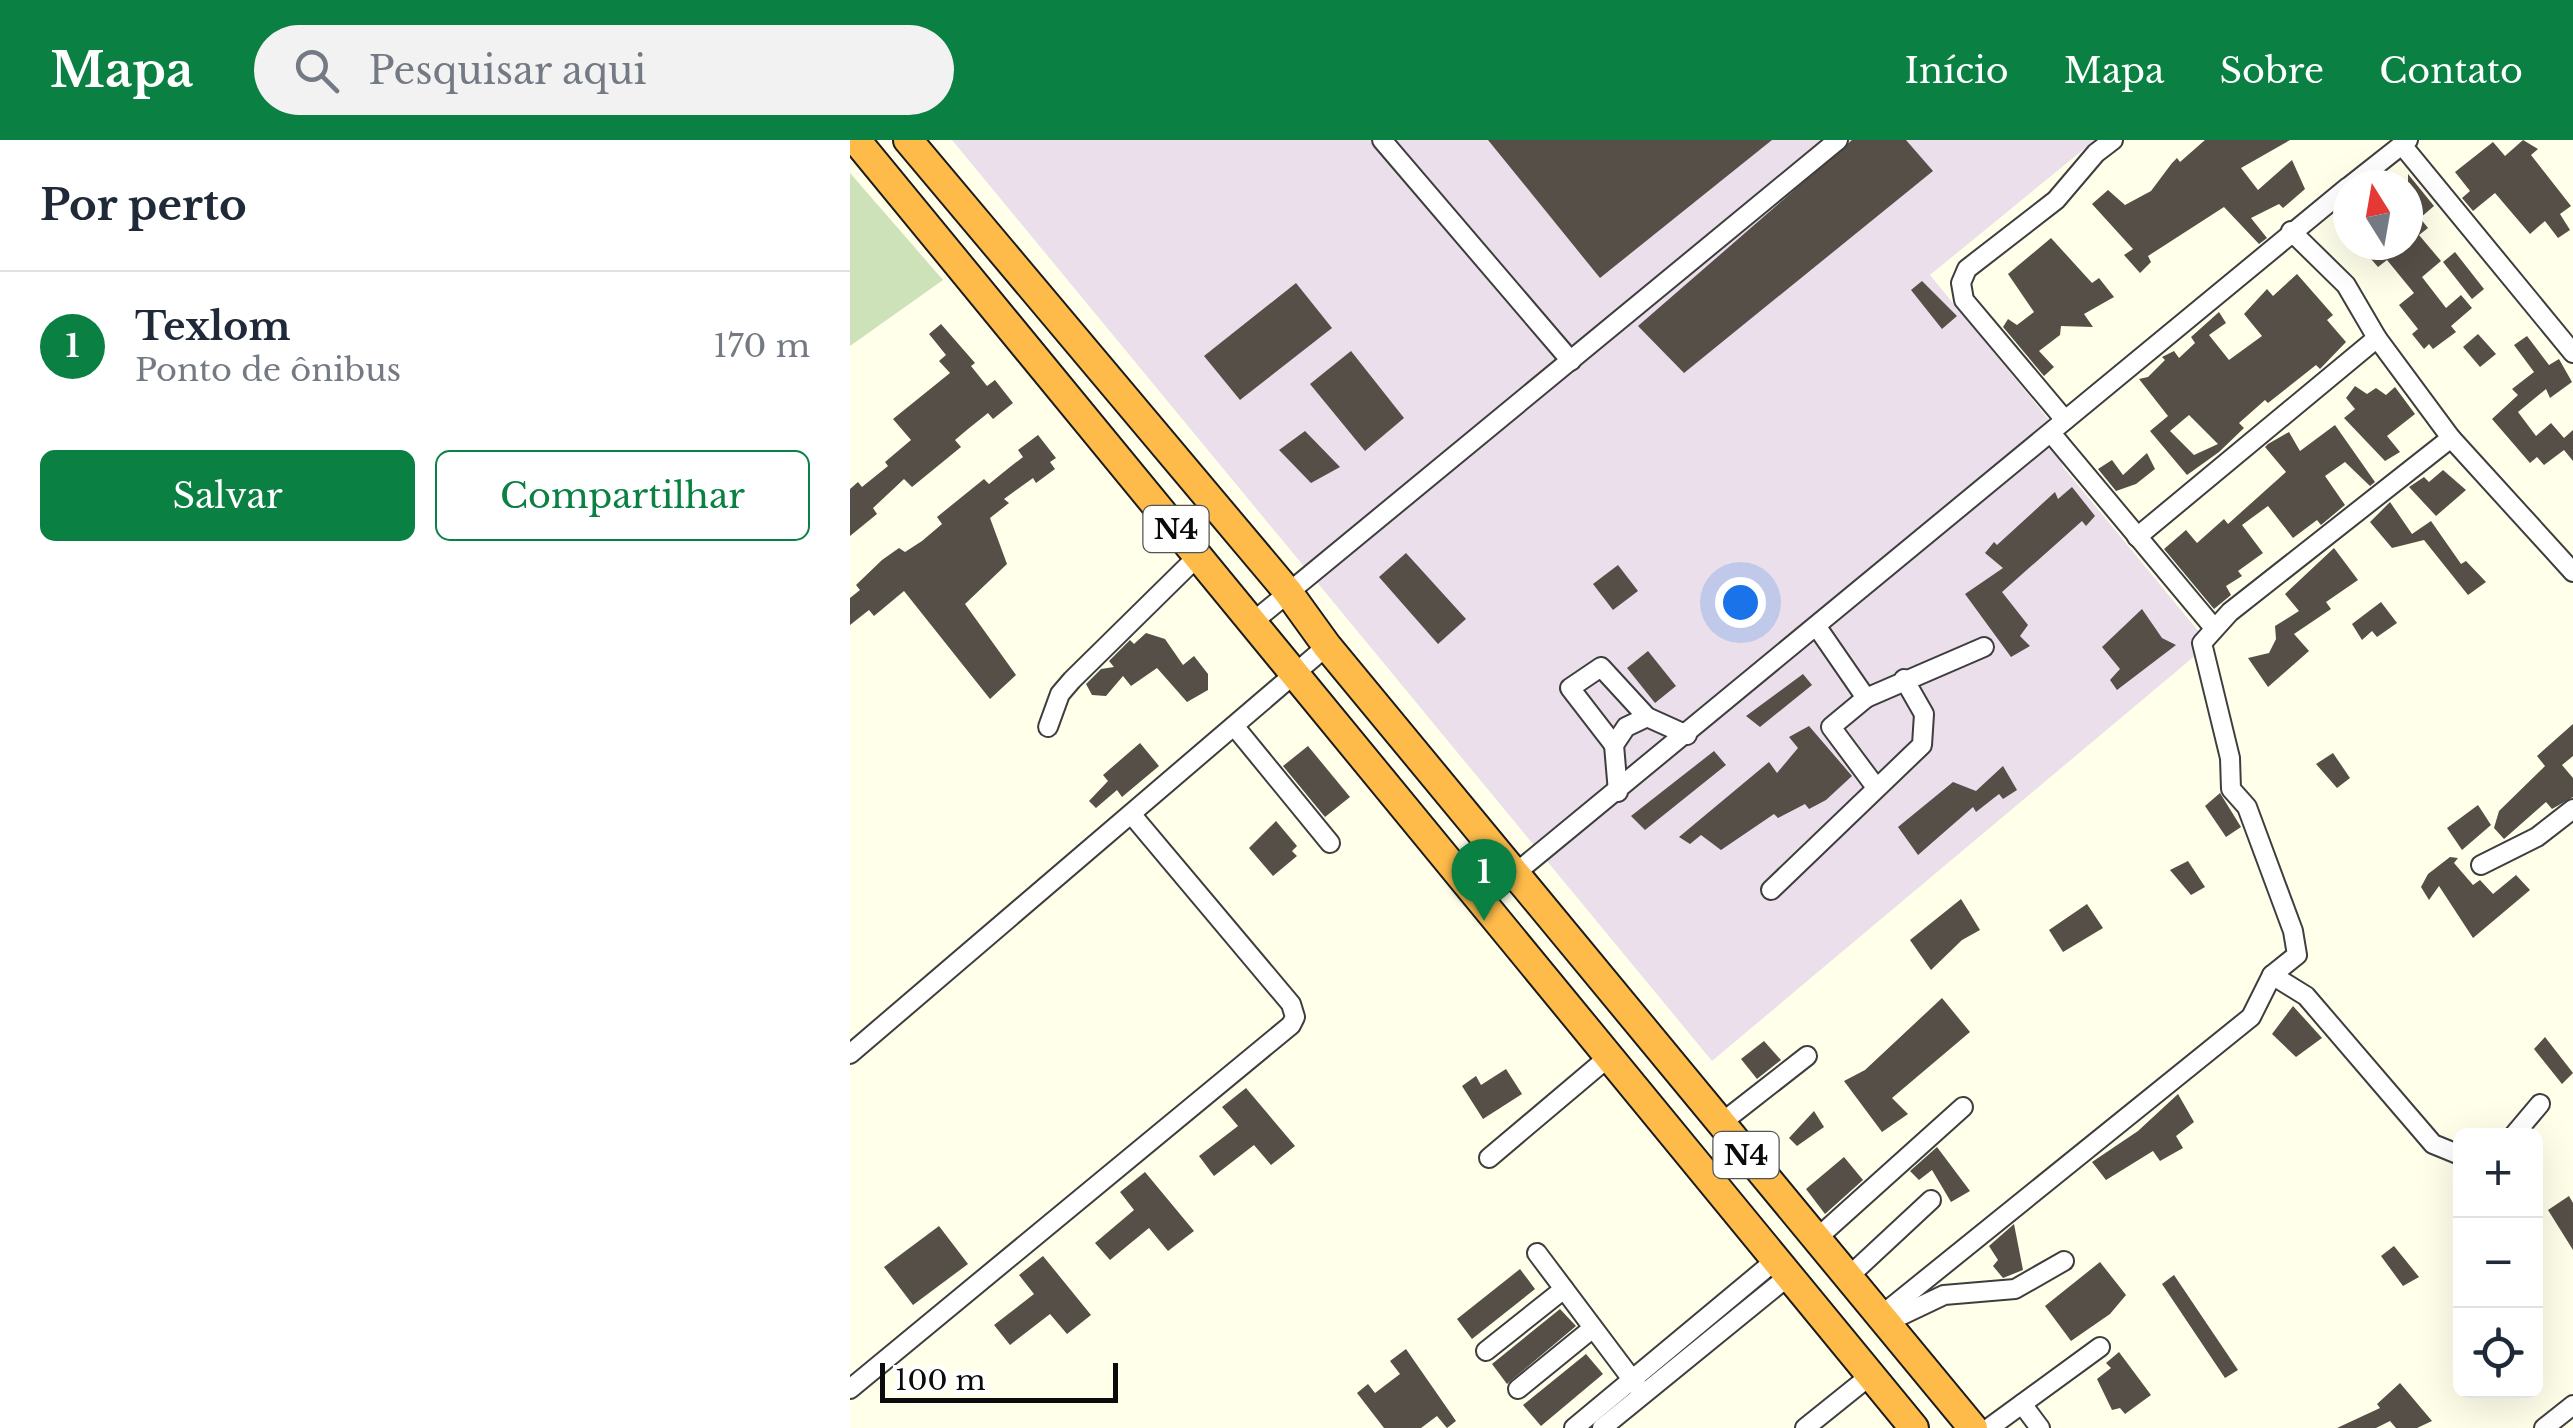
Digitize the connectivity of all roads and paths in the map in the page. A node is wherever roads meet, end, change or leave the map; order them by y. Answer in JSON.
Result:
{"nodes":[{"id":1,"x":856,"y":140,"type":"edge"},
{"id":2,"x":908,"y":140,"type":"edge"},
{"id":3,"x":1382,"y":140,"type":"edge"},
{"id":4,"x":1838,"y":140,"type":"edge"},
{"id":5,"x":2114,"y":140,"type":"edge"},
{"id":6,"x":2405,"y":142,"type":"edge"},
{"id":7,"x":2369,"y":170,"type":"edge"},
{"id":8,"x":2333,"y":199,"type":"edge"},
{"id":9,"x":2292,"y":231,"type":"junction"},
{"id":10,"x":2377,"y":338,"type":"junction"},
{"id":11,"x":2573,"y":353,"type":"edge"},
{"id":12,"x":1570,"y":362,"type":"junction"},
{"id":13,"x":2058,"y":426,"type":"junction"},
{"id":14,"x":2451,"y":438,"type":"junction"},
{"id":15,"x":2136,"y":537,"type":"junction"},
{"id":16,"x":1198,"y":556,"type":"junction"},
{"id":17,"x":2573,"y":572,"type":"edge"},
{"id":18,"x":1288,"y":592,"type":"junction"},
{"id":19,"x":1254,"y":621,"type":"junction"},
{"id":20,"x":1817,"y":627,"type":"junction"},
{"id":21,"x":2214,"y":628,"type":"junction"},
{"id":22,"x":1327,"y":646,"type":"junction"},
{"id":23,"x":1984,"y":647,"type":"dead end"},
{"id":24,"x":1298,"y":673,"type":"junction"},
{"id":25,"x":1904,"y":679,"type":"junction"},
{"id":26,"x":1866,"y":698,"type":"junction"},
{"id":27,"x":1647,"y":717,"type":"junction"},
{"id":28,"x":1235,"y":727,"type":"junction"},
{"id":29,"x":1048,"y":728,"type":"dead end"},
{"id":30,"x":1687,"y":735,"type":"junction"},
{"id":31,"x":1614,"y":745,"type":"junction"},
{"id":32,"x":1875,"y":786,"type":"junction"},
{"id":33,"x":1618,"y":792,"type":"junction"},
{"id":34,"x":2573,"y":809,"type":"edge"},
{"id":35,"x":1132,"y":815,"type":"junction"},
{"id":36,"x":1330,"y":844,"type":"dead end"},
{"id":37,"x":2481,"y":865,"type":"dead end"},
{"id":38,"x":1518,"y":875,"type":"junction"},
{"id":39,"x":1770,"y":890,"type":"dead end"},
{"id":40,"x":1484,"y":900,"type":"junction"},
{"id":41,"x":2272,"y":975,"type":"junction"},
{"id":42,"x":850,"y":1054,"type":"edge"},
{"id":43,"x":1611,"y":1055,"type":"junction"},
{"id":44,"x":1806,"y":1056,"type":"dead end"},
{"id":45,"x":2540,"y":1104,"type":"dead end"},
{"id":46,"x":1963,"y":1107,"type":"dead end"},
{"id":47,"x":1720,"y":1124,"type":"junction"},
{"id":48,"x":2520,"y":1128,"type":"edge"},
{"id":49,"x":2453,"y":1153,"type":"edge"},
{"id":50,"x":1489,"y":1158,"type":"dead end"},
{"id":51,"x":1930,"y":1200,"type":"dead end"},
{"id":52,"x":1815,"y":1240,"type":"junction"},
{"id":53,"x":1537,"y":1253,"type":"dead end"},
{"id":54,"x":2064,"y":1262,"type":"dead end"},
{"id":55,"x":1783,"y":1267,"type":"junction"},
{"id":56,"x":1846,"y":1278,"type":"junction"},
{"id":57,"x":1564,"y":1288,"type":"junction"},
{"id":58,"x":1881,"y":1321,"type":"junction"},
{"id":59,"x":1593,"y":1328,"type":"junction"},
{"id":60,"x":2100,"y":1346,"type":"dead end"},
{"id":61,"x":1486,"y":1351,"type":"dead end"},
{"id":62,"x":1871,"y":1375,"type":"junction"},
{"id":63,"x":1638,"y":1387,"type":"junction"},
{"id":64,"x":850,"y":1389,"type":"edge"},
{"id":65,"x":1518,"y":1390,"type":"dead end"},
{"id":66,"x":2022,"y":1404,"type":"junction"},
{"id":67,"x":2573,"y":1405,"type":"edge"},
{"id":68,"x":1574,"y":1428,"type":"edge"},
{"id":69,"x":1602,"y":1428,"type":"edge"},
{"id":70,"x":1805,"y":1428,"type":"edge"},
{"id":71,"x":1914,"y":1428,"type":"edge"},
{"id":72,"x":1972,"y":1428,"type":"edge"},
{"id":73,"x":1989,"y":1428,"type":"edge"},
{"id":74,"x":2040,"y":1428,"type":"edge"},
{"id":75,"x":2544,"y":1428,"type":"edge"}],
"edges":[{"from":1,"to":16,"type":"highway","number":"N4"},
{"from":2,"to":18,"type":"highway","number":"N4"},
{"from":3,"to":12,"type":"street"},
{"from":4,"to":12,"type":"street"},
{"from":5,"to":13,"type":"street"},
{"from":6,"to":7,"type":"street"},
{"from":6,"to":11,"type":"street"},
{"from":8,"to":9,"type":"street"},
{"from":9,"to":10,"type":"street"},
{"from":9,"to":13,"type":"street"},
{"from":10,"to":14,"type":"street"},
{"from":10,"to":15,"type":"street"},
{"from":12,"to":18,"type":"street"},
{"from":13,"to":15,"type":"street"},
{"from":13,"to":20,"type":"street"},
{"from":14,"to":17,"type":"street"},
{"from":14,"to":21,"type":"street"},
{"from":15,"to":21,"type":"street"},
{"from":16,"to":19,"type":"highway","number":"N4"},
{"from":16,"to":29,"type":"street"},
{"from":18,"to":19,"type":"street"},
{"from":18,"to":22,"type":"highway","number":"N4"},
{"from":19,"to":24,"type":"highway","number":"N4"},
{"from":20,"to":26,"type":"street"},
{"from":20,"to":30,"type":"street"},
{"from":21,"to":41,"type":"street"},
{"from":22,"to":24,"type":"street"},
{"from":22,"to":38,"type":"highway","number":"N4"},
{"from":23,"to":25,"type":"street"},
{"from":24,"to":28,"type":"street"},
{"from":24,"to":40,"type":"highway","number":"N4"},
{"from":25,"to":26,"type":"street"},
{"from":25,"to":32,"type":"street"},
{"from":26,"to":32,"type":"street"},
{"from":27,"to":30,"type":"street"},
{"from":27,"to":31,"type":"street"},
{"from":27,"to":31,"type":"street"},
{"from":28,"to":35,"type":"street"},
{"from":28,"to":36,"type":"street"},
{"from":30,"to":33,"type":"street"},
{"from":31,"to":33,"type":"street"},
{"from":32,"to":39,"type":"street"},
{"from":33,"to":38,"type":"street"},
{"from":34,"to":37,"type":"street"},
{"from":35,"to":42,"type":"street"},
{"from":35,"to":64,"type":"street"},
{"from":38,"to":40,"type":"street"},
{"from":38,"to":47,"type":"highway","number":"N4"},
{"from":40,"to":43,"type":"highway","number":"N4"},
{"from":41,"to":49,"type":"street"},
{"from":41,"to":58,"type":"street"},
{"from":43,"to":50,"type":"street"},
{"from":43,"to":55,"type":"highway","number":"N4"},
{"from":44,"to":47,"type":"street"},
{"from":45,"to":48,"type":"street"},
{"from":46,"to":52,"type":"street"},
{"from":47,"to":52,"type":"highway","number":"N4"},
{"from":51,"to":56,"type":"street"},
{"from":52,"to":56,"type":"highway","number":"N4"},
{"from":53,"to":57,"type":"street"},
{"from":54,"to":58,"type":"street"},
{"from":55,"to":62,"type":"highway","number":"N4"},
{"from":55,"to":63,"type":"street"},
{"from":56,"to":58,"type":"highway","number":"N4"},
{"from":57,"to":59,"type":"street"},
{"from":57,"to":61,"type":"street"},
{"from":58,"to":72,"type":"highway","number":"N4"},
{"from":59,"to":63,"type":"street"},
{"from":59,"to":65,"type":"street"},
{"from":60,"to":66,"type":"street"},
{"from":62,"to":70,"type":"street"},
{"from":62,"to":71,"type":"highway","number":"N4"},
{"from":63,"to":68,"type":"street"},
{"from":63,"to":69,"type":"street"},
{"from":66,"to":73,"type":"street"},
{"from":66,"to":74,"type":"street"},
{"from":67,"to":75,"type":"street"}]}
